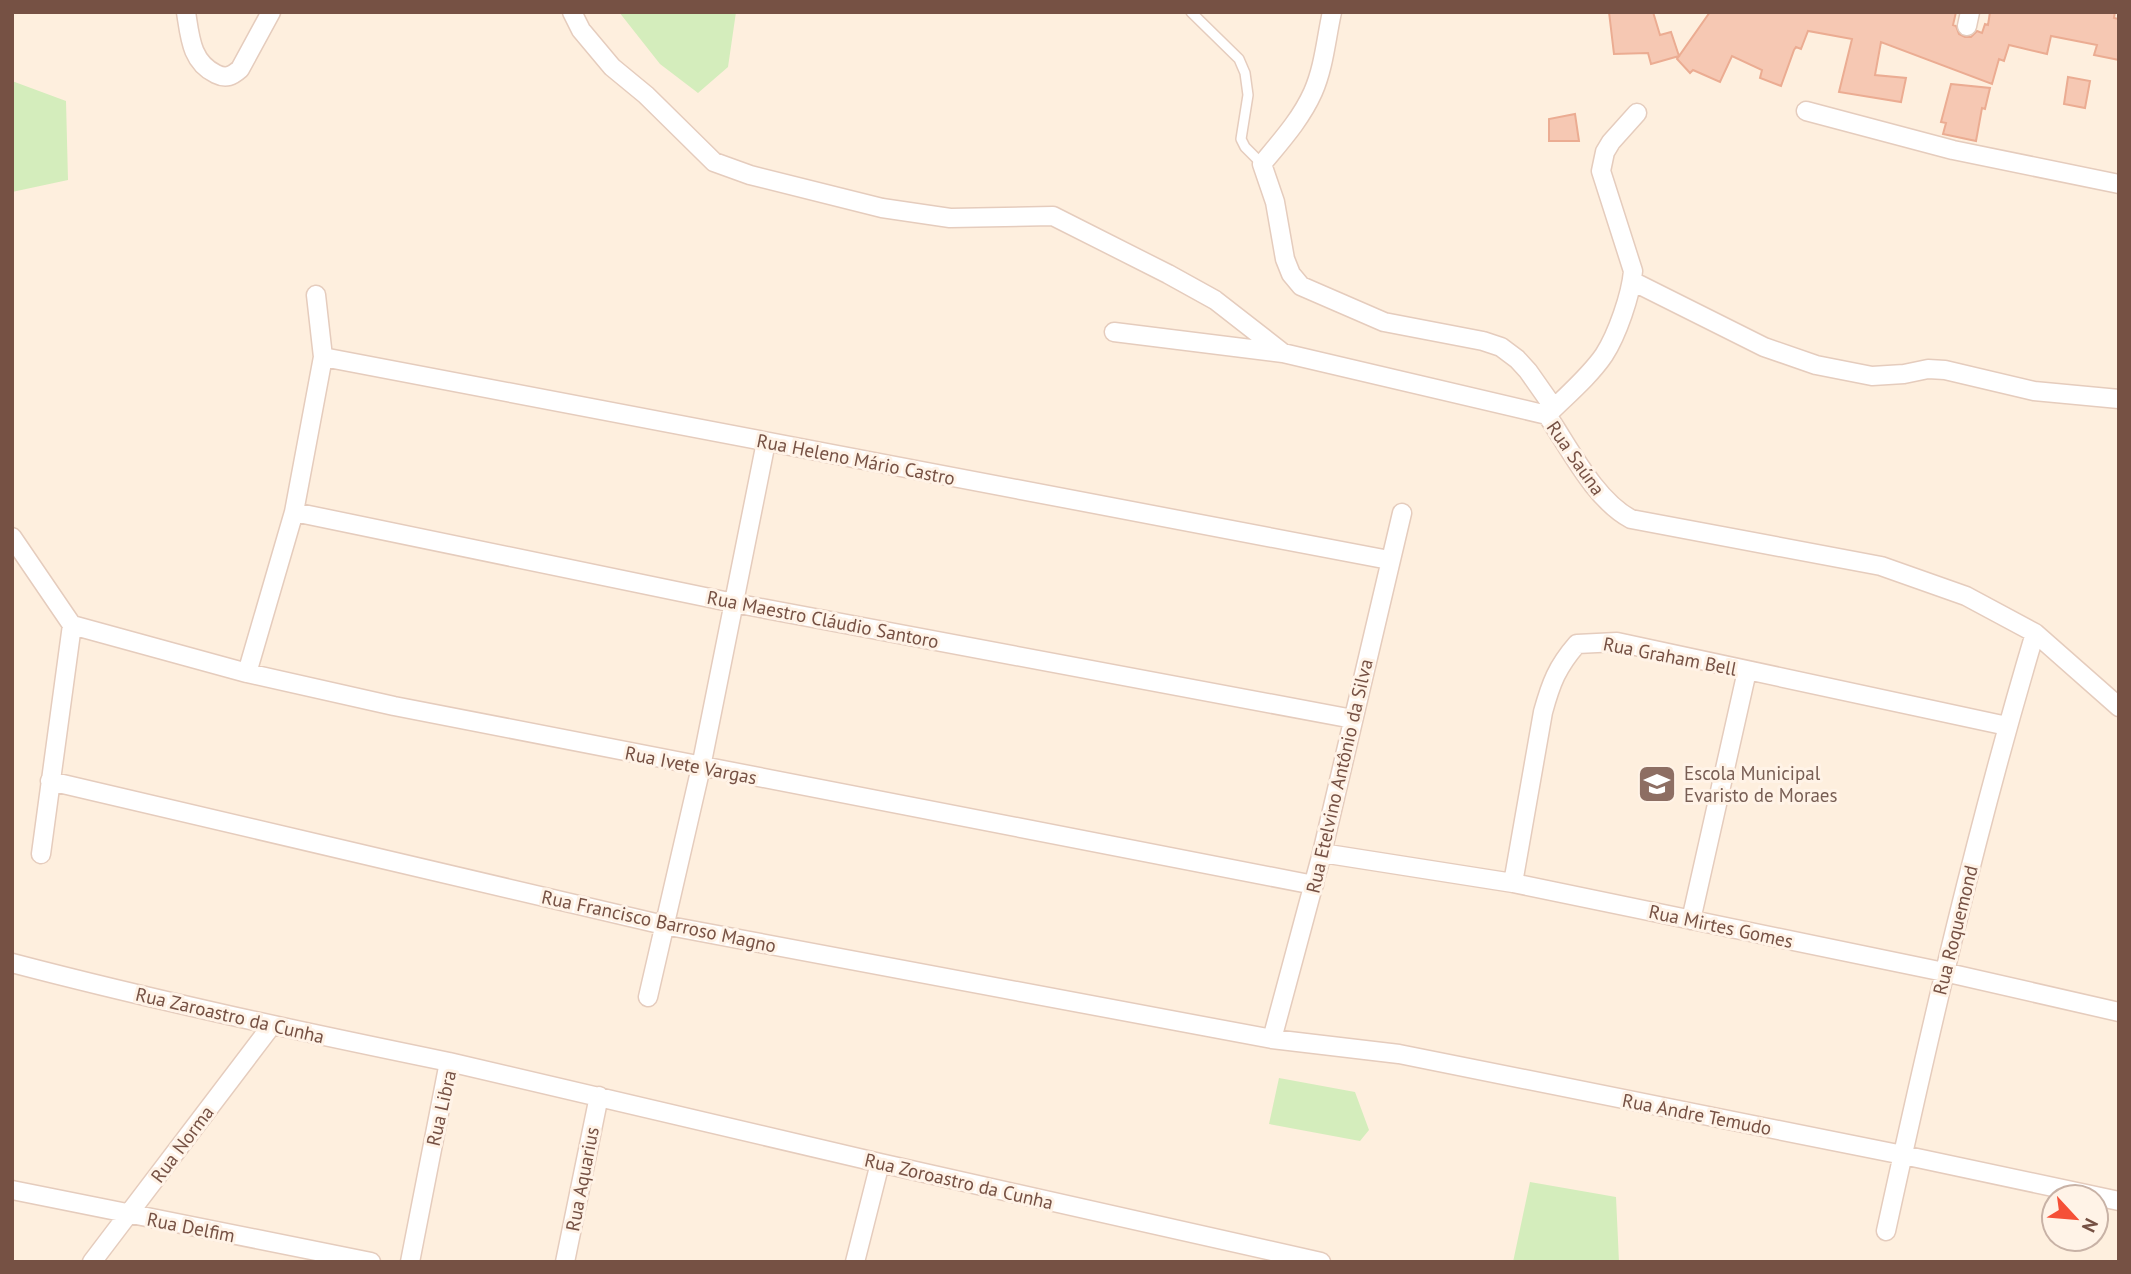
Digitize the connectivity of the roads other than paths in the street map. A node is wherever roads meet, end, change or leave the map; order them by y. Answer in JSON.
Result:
{"nodes":[{"id":1,"x":186,"y":12,"type":"edge"},
{"id":2,"x":271,"y":12,"type":"edge"},
{"id":3,"x":572,"y":12,"type":"edge"},
{"id":4,"x":1192,"y":12,"type":"edge"},
{"id":5,"x":1332,"y":12,"type":"edge"},
{"id":6,"x":1805,"y":111,"type":"dead end"},
{"id":7,"x":1637,"y":113,"type":"dead end"},
{"id":8,"x":1262,"y":164,"type":"junction"},
{"id":9,"x":2119,"y":184,"type":"edge"},
{"id":10,"x":1632,"y":281,"type":"junction"},
{"id":11,"x":316,"y":295,"type":"dead end"},
{"id":12,"x":1114,"y":332,"type":"dead end"},
{"id":13,"x":1283,"y":353,"type":"junction"},
{"id":14,"x":323,"y":357,"type":"junction"},
{"id":15,"x":2119,"y":400,"type":"edge"},
{"id":16,"x":1551,"y":412,"type":"junction"},
{"id":17,"x":766,"y":442,"type":"junction"},
{"id":18,"x":294,"y":512,"type":"junction"},
{"id":19,"x":1402,"y":513,"type":"dead end"},
{"id":20,"x":12,"y":537,"type":"edge"},
{"id":21,"x":1389,"y":560,"type":"junction"},
{"id":22,"x":734,"y":603,"type":"junction"},
{"id":23,"x":72,"y":625,"type":"junction"},
{"id":24,"x":2035,"y":633,"type":"junction"},
{"id":25,"x":1747,"y":671,"type":"junction"},
{"id":26,"x":247,"y":673,"type":"junction"},
{"id":27,"x":2119,"y":707,"type":"edge"},
{"id":28,"x":1353,"y":719,"type":"junction"},
{"id":29,"x":2007,"y":726,"type":"junction"},
{"id":30,"x":701,"y":767,"type":"junction"},
{"id":31,"x":50,"y":781,"type":"junction"},
{"id":32,"x":1322,"y":853,"type":"junction"},
{"id":33,"x":41,"y":855,"type":"dead end"},
{"id":34,"x":1513,"y":883,"type":"junction"},
{"id":35,"x":1314,"y":885,"type":"junction"},
{"id":36,"x":1690,"y":920,"type":"junction"},
{"id":37,"x":664,"y":925,"type":"junction"},
{"id":38,"x":12,"y":964,"type":"edge"},
{"id":39,"x":1944,"y":972,"type":"junction"},
{"id":40,"x":648,"y":998,"type":"dead end"},
{"id":41,"x":2119,"y":1012,"type":"edge"},
{"id":42,"x":272,"y":1025,"type":"junction"},
{"id":43,"x":1272,"y":1039,"type":"junction"},
{"id":44,"x":449,"y":1062,"type":"junction"},
{"id":45,"x":599,"y":1096,"type":"junction"},
{"id":46,"x":1903,"y":1155,"type":"junction"},
{"id":47,"x":880,"y":1163,"type":"junction"},
{"id":48,"x":12,"y":1190,"type":"edge"},
{"id":49,"x":2119,"y":1201,"type":"edge"},
{"id":50,"x":128,"y":1215,"type":"junction"},
{"id":51,"x":1886,"y":1231,"type":"dead end"},
{"id":52,"x":92,"y":1262,"type":"edge"},
{"id":53,"x":371,"y":1262,"type":"edge"},
{"id":54,"x":410,"y":1262,"type":"edge"},
{"id":55,"x":565,"y":1262,"type":"edge"},
{"id":56,"x":855,"y":1262,"type":"edge"},
{"id":57,"x":1321,"y":1262,"type":"edge"}],
"edges":[{"from":1,"to":2,"type":"street"},
{"from":3,"to":13,"type":"street"},
{"from":4,"to":8,"type":"lane"},
{"from":5,"to":8,"type":"street"},
{"from":6,"to":9,"type":"street"},
{"from":7,"to":10,"type":"street"},
{"from":8,"to":16,"type":"street"},
{"from":10,"to":15,"type":"street"},
{"from":10,"to":16,"type":"street"},
{"from":11,"to":14,"type":"street"},
{"from":12,"to":13,"type":"street","name":"Rua Saúna"},
{"from":13,"to":16,"type":"street","name":"Rua Saúna"},
{"from":14,"to":17,"type":"street","name":"Rua Heleno Mário Castro"},
{"from":14,"to":18,"type":"street"},
{"from":16,"to":24,"type":"street","name":"Rua Saúna"},
{"from":17,"to":21,"type":"street","name":"Rua Heleno Mário Castro"},
{"from":17,"to":22,"type":"street"},
{"from":18,"to":22,"type":"street","name":"Rua Maestro Cláudio Santoro"},
{"from":18,"to":26,"type":"street"},
{"from":19,"to":21,"type":"street","name":"Rua Etelvino Antônio da Silva"},
{"from":20,"to":23,"type":"street"},
{"from":21,"to":28,"type":"street","name":"Rua Etelvino Antônio da Silva"},
{"from":22,"to":28,"type":"street","name":"Rua Maestro Cláudio Santoro"},
{"from":22,"to":30,"type":"street"},
{"from":23,"to":26,"type":"street","name":"Rua Ivete Vargas"},
{"from":23,"to":31,"type":"street"},
{"from":24,"to":27,"type":"street","name":"Rua Saúna"},
{"from":24,"to":29,"type":"street","name":"Rua Roquemond"},
{"from":25,"to":29,"type":"street","name":"Rua Graham Bell"},
{"from":25,"to":34,"type":"street","name":"Rua Graham Bell"},
{"from":25,"to":36,"type":"street"},
{"from":26,"to":30,"type":"street","name":"Rua Ivete Vargas"},
{"from":28,"to":32,"type":"street","name":"Rua Etelvino Antônio da Silva"},
{"from":29,"to":39,"type":"street","name":"Rua Roquemond"},
{"from":30,"to":35,"type":"street","name":"Rua Ivete Vargas"},
{"from":30,"to":37,"type":"street"},
{"from":31,"to":33,"type":"street"},
{"from":31,"to":37,"type":"street","name":"Rua Francisco Barroso Magno"},
{"from":32,"to":34,"type":"street","name":"Rua Mirtes Gomes"},
{"from":32,"to":35,"type":"street","name":"Rua Etelvino Antônio da Silva"},
{"from":34,"to":36,"type":"street","name":"Rua Mirtes Gomes"},
{"from":35,"to":43,"type":"street","name":"Rua Etelvino Antônio da Silva"},
{"from":36,"to":39,"type":"street","name":"Rua Mirtes Gomes"},
{"from":37,"to":40,"type":"street"},
{"from":37,"to":43,"type":"street","name":"Rua Francisco Barroso Magno"},
{"from":38,"to":42,"type":"street","name":"Rua Zaroastro da Cunha"},
{"from":39,"to":41,"type":"street","name":"Rua Mirtes Gomes"},
{"from":39,"to":46,"type":"street","name":"Rua Roquemond"},
{"from":42,"to":44,"type":"street","name":"Rua Zaroastro da Cunha"},
{"from":42,"to":50,"type":"street","name":"Rua Norma"},
{"from":43,"to":46,"type":"street","name":"Rua Andre Temudo"},
{"from":44,"to":45,"type":"street","name":"Rua Libra"},
{"from":44,"to":54,"type":"street","name":"Rua Libra"},
{"from":45,"to":47,"type":"street","name":"Rua Zoroastro da Cunha"},
{"from":45,"to":55,"type":"street","name":"Rua Aquarius"},
{"from":46,"to":49,"type":"street","name":"Rua Andre Temudo"},
{"from":46,"to":51,"type":"street","name":"Rua Roquemond"},
{"from":47,"to":56,"type":"street"},
{"from":47,"to":57,"type":"street","name":"Rua Zoroastro da Cunha"},
{"from":48,"to":50,"type":"street","name":"Rua Delfim"},
{"from":50,"to":52,"type":"street","name":"Rua Norma"},
{"from":50,"to":53,"type":"street","name":"Rua Delfim"}]}
